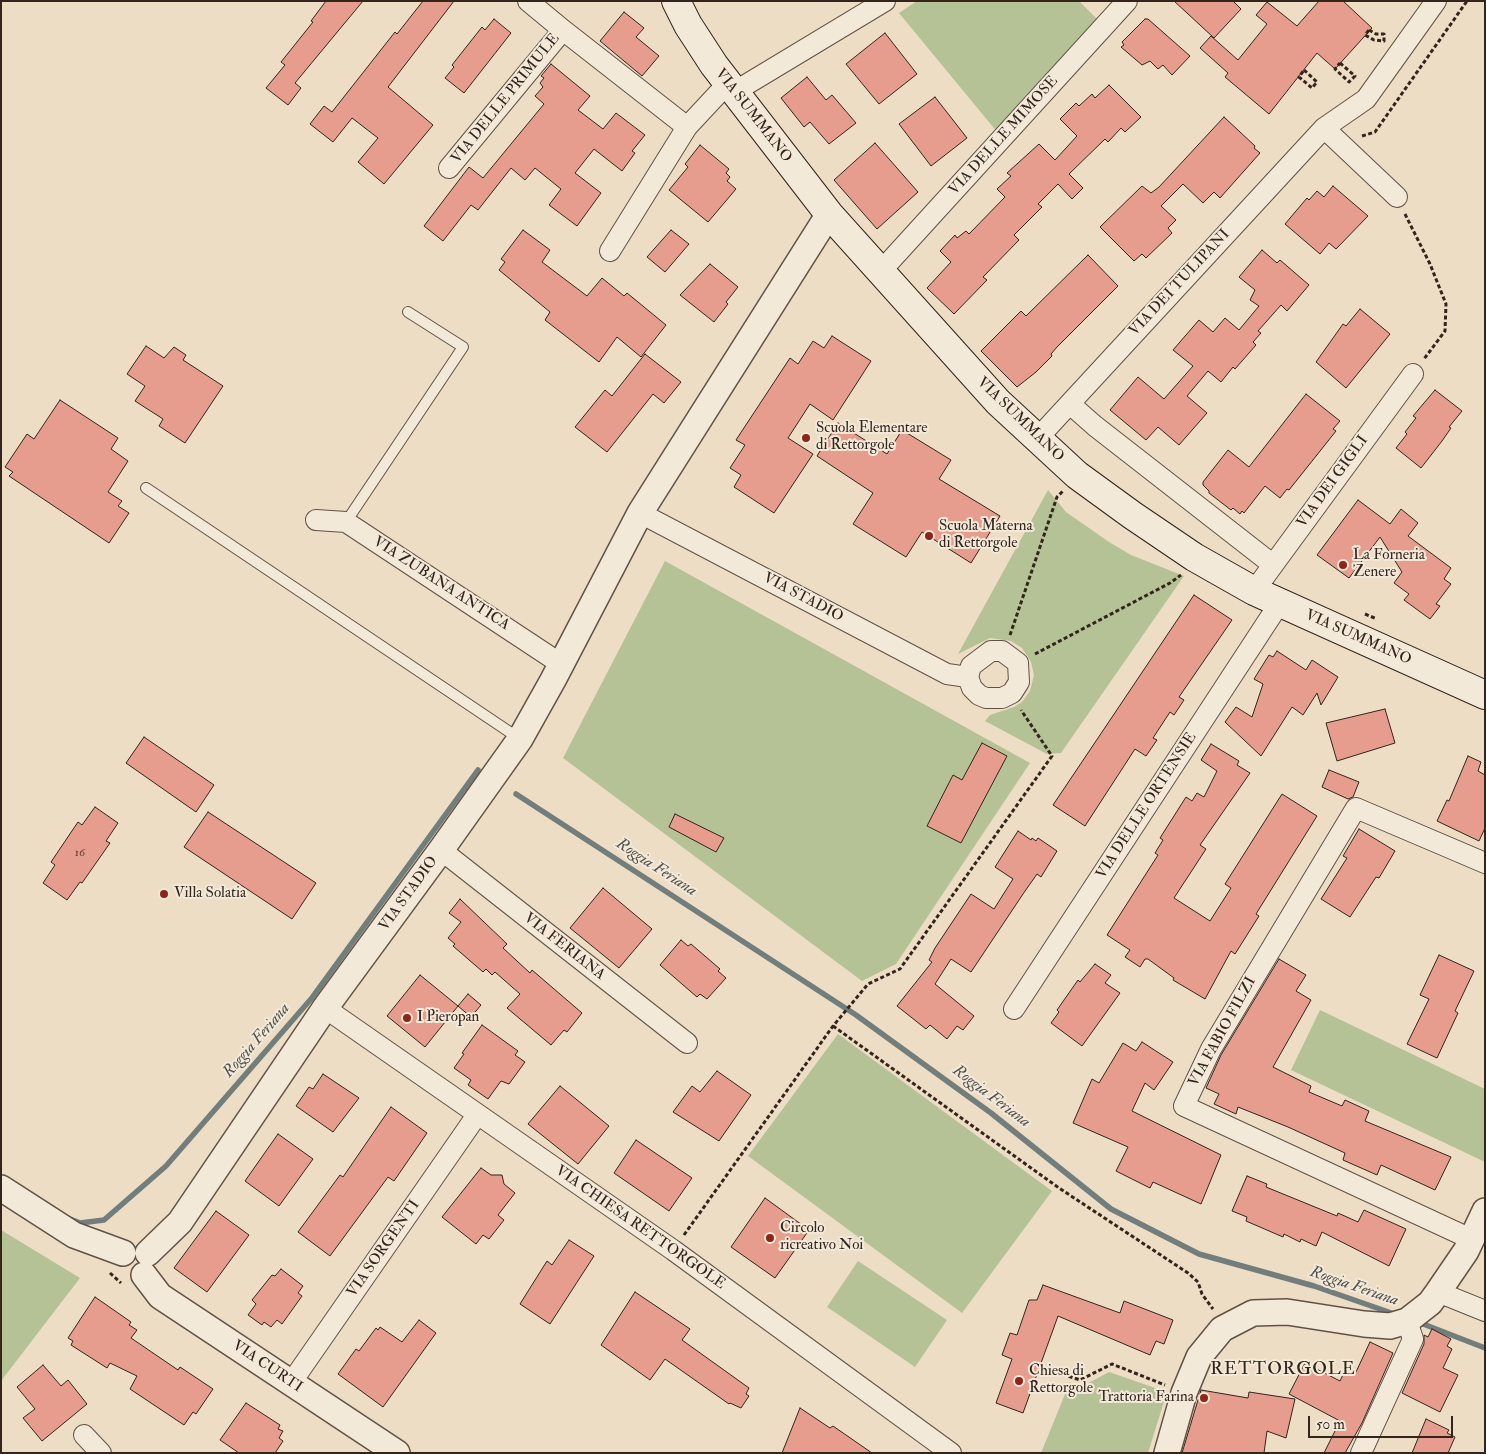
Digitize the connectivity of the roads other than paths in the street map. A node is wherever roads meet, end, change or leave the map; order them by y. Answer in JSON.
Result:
{"nodes":[{"id":1,"x":528,"y":1,"type":"edge"},
{"id":2,"x":676,"y":1,"type":"edge"},
{"id":3,"x":885,"y":1,"type":"edge"},
{"id":4,"x":1436,"y":1,"type":"edge"},
{"id":5,"x":1119,"y":4,"type":"edge"},
{"id":6,"x":563,"y":30,"type":"junction"},
{"id":7,"x":731,"y":88,"type":"junction"},
{"id":8,"x":688,"y":127,"type":"junction"},
{"id":9,"x":1324,"y":128,"type":"junction"},
{"id":10,"x":449,"y":168,"type":"dead end"},
{"id":11,"x":1397,"y":198,"type":"road end"},
{"id":12,"x":829,"y":214,"type":"junction"},
{"id":13,"x":610,"y":251,"type":"dead end"},
{"id":14,"x":882,"y":271,"type":"junction"},
{"id":15,"x":408,"y":312,"type":"dead end"},
{"id":16,"x":1413,"y":374,"type":"road end"},
{"id":17,"x":1070,"y":404,"type":"junction"},
{"id":18,"x":1037,"y":438,"type":"junction"},
{"id":19,"x":146,"y":488,"type":"dead end"},
{"id":20,"x":640,"y":513,"type":"junction"},
{"id":21,"x":316,"y":520,"type":"dead end"},
{"id":22,"x":346,"y":522,"type":"junction"},
{"id":23,"x":1272,"y":564,"type":"junction"},
{"id":24,"x":1254,"y":591,"type":"junction"},
{"id":25,"x":1279,"y":604,"type":"junction"},
{"id":26,"x":561,"y":664,"type":"junction"},
{"id":27,"x":968,"y":678,"type":"dead end"},
{"id":28,"x":1485,"y":695,"type":"edge"},
{"id":29,"x":520,"y":739,"type":"junction"},
{"id":30,"x":441,"y":850,"type":"junction"},
{"id":31,"x":1485,"y":863,"type":"edge"},
{"id":32,"x":324,"y":1008,"type":"junction"},
{"id":33,"x":1014,"y":1009,"type":"dead end"},
{"id":34,"x":687,"y":1043,"type":"dead end"},
{"id":35,"x":477,"y":1115,"type":"junction"},
{"id":36,"x":1,"y":1188,"type":"edge"},
{"id":37,"x":1485,"y":1211,"type":"edge"},
{"id":38,"x":1471,"y":1239,"type":"junction"},
{"id":39,"x":146,"y":1264,"type":"junction"},
{"id":40,"x":1434,"y":1297,"type":"junction"},
{"id":41,"x":1485,"y":1311,"type":"edge"},
{"id":42,"x":1407,"y":1321,"type":"junction"},
{"id":43,"x":291,"y":1383,"type":"junction"},
{"id":44,"x":84,"y":1435,"type":"dead end"},
{"id":45,"x":101,"y":1453,"type":"edge"},
{"id":46,"x":397,"y":1453,"type":"edge"},
{"id":47,"x":951,"y":1453,"type":"edge"},
{"id":48,"x":1167,"y":1453,"type":"edge"},
{"id":49,"x":1361,"y":1453,"type":"edge"}],
"edges":[{"from":1,"to":6,"type":"street","name":"VIA DELLE PRIMULE"},
{"from":2,"to":7,"type":"main road","name":"VIA SUMMANO"},
{"from":3,"to":7,"type":"street"},
{"from":4,"to":9,"type":"street","name":"VIA DEI TULIPANI"},
{"from":5,"to":14,"type":"street","name":"VIA DELLE MIMOSE"},
{"from":6,"to":8,"type":"street","name":"VIA DELLE PRIMULE"},
{"from":6,"to":10,"type":"street","name":"VIA DELLE PRIMULE"},
{"from":7,"to":8,"type":"street"},
{"from":7,"to":12,"type":"main road","name":"VIA SUMMANO"},
{"from":8,"to":13,"type":"street"},
{"from":9,"to":11,"type":"street"},
{"from":9,"to":17,"type":"street","name":"VIA DEI TULIPANI"},
{"from":12,"to":14,"type":"main road","name":"VIA SUMMANO"},
{"from":12,"to":20,"type":"street","name":"VIA STADIO"},
{"from":14,"to":18,"type":"main road","name":"VIA SUMMANO"},
{"from":15,"to":22,"type":"lane"},
{"from":16,"to":23,"type":"street","name":"VIA DEI GIGLI"},
{"from":17,"to":18,"type":"street","name":"VIA DEI TULIPANI"},
{"from":17,"to":23,"type":"street"},
{"from":18,"to":24,"type":"main road","name":"VIA SUMMANO"},
{"from":19,"to":29,"type":"lane"},
{"from":20,"to":26,"type":"street","name":"VIA STADIO"},
{"from":20,"to":27,"type":"street","name":"VIA STADIO"},
{"from":21,"to":22,"type":"street","name":"VIA ZUBANA ANTICA"},
{"from":22,"to":26,"type":"street","name":"VIA ZUBANA ANTICA"},
{"from":23,"to":24,"type":"street","name":"VIA DEI GIGLI"},
{"from":24,"to":25,"type":"main road","name":"VIA SUMMANO"},
{"from":25,"to":28,"type":"main road","name":"VIA SUMMANO"},
{"from":25,"to":33,"type":"street","name":"VIA DELLE ORTENSIE"},
{"from":26,"to":29,"type":"street","name":"VIA STADIO"},
{"from":29,"to":30,"type":"street","name":"VIA STADIO"},
{"from":30,"to":32,"type":"street","name":"VIA STADIO"},
{"from":30,"to":34,"type":"street","name":"VIA FERIANA"},
{"from":31,"to":38,"type":"street","name":"VIA FABIO FILZI"},
{"from":32,"to":35,"type":"street","name":"VIA CHIESA RETTORGOLE"},
{"from":32,"to":39,"type":"street","name":"VIA STADIO"},
{"from":35,"to":43,"type":"street","name":"VIA SORGENTI"},
{"from":35,"to":47,"type":"street","name":"VIA CHIESA RETTORGOLE"},
{"from":36,"to":39,"type":"street"},
{"from":37,"to":38,"type":"street"},
{"from":38,"to":40,"type":"street"},
{"from":39,"to":43,"type":"street","name":"VIA CURTI"},
{"from":40,"to":41,"type":"street"},
{"from":40,"to":42,"type":"street"},
{"from":42,"to":48,"type":"street"},
{"from":42,"to":49,"type":"street"},
{"from":43,"to":46,"type":"street","name":"VIA CURTI"},
{"from":44,"to":45,"type":"street"}]}
